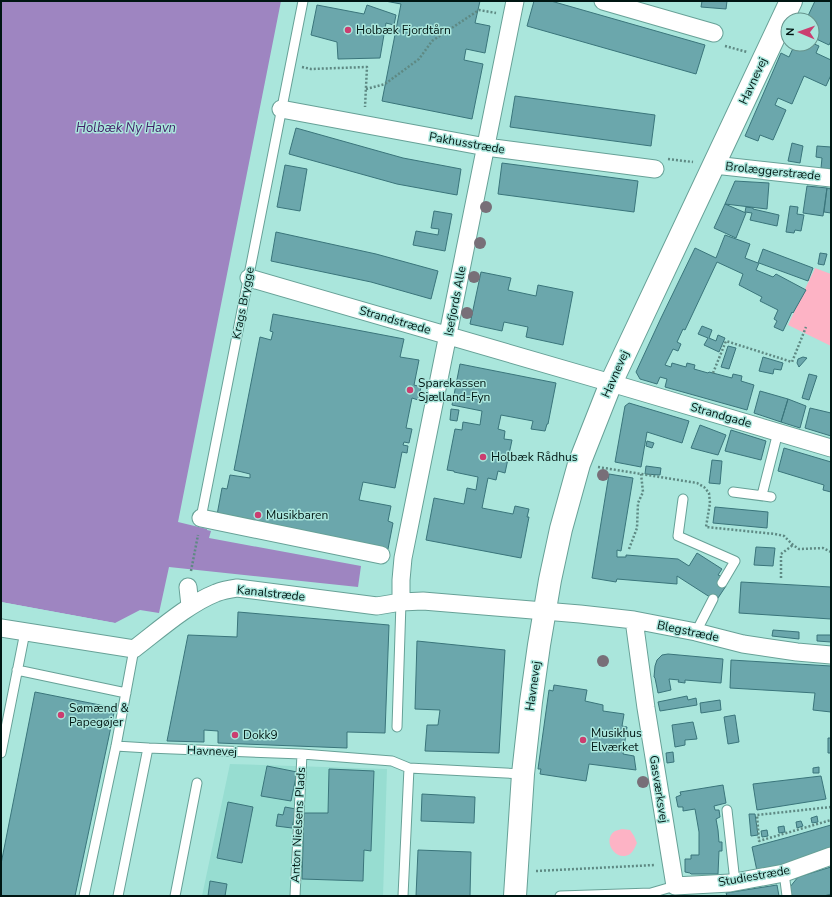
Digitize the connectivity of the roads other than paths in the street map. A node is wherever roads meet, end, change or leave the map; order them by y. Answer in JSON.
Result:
{"nodes":[{"id":1,"x":303,"y":1,"type":"edge"},
{"id":2,"x":515,"y":1,"type":"edge"},
{"id":3,"x":603,"y":1,"type":"edge"},
{"id":4,"x":791,"y":1,"type":"edge"},
{"id":5,"x":714,"y":33,"type":"road end"},
{"id":6,"x":281,"y":109,"type":"junction"},
{"id":7,"x":486,"y":147,"type":"junction"},
{"id":8,"x":714,"y":164,"type":"junction"},
{"id":9,"x":655,"y":169,"type":"road end"},
{"id":10,"x":831,"y":178,"type":"edge"},
{"id":11,"x":249,"y":278,"type":"junction"},
{"id":12,"x":448,"y":335,"type":"junction"},
{"id":13,"x":611,"y":383,"type":"junction"},
{"id":14,"x":778,"y":432,"type":"junction"},
{"id":15,"x":831,"y":448,"type":"edge"},
{"id":16,"x":733,"y":492,"type":"dead end"},
{"id":17,"x":762,"y":496,"type":"junction"},
{"id":18,"x":771,"y":497,"type":"dead end"},
{"id":19,"x":683,"y":499,"type":"dead end"},
{"id":20,"x":201,"y":518,"type":"joint"},
{"id":21,"x":381,"y":555,"type":"dead end"},
{"id":22,"x":722,"y":583,"type":"dead end"},
{"id":23,"x":188,"y":587,"type":"road end"},
{"id":24,"x":712,"y":599,"type":"dead end"},
{"id":25,"x":401,"y":602,"type":"junction"},
{"id":26,"x":190,"y":606,"type":"junction"},
{"id":27,"x":545,"y":610,"type":"junction"},
{"id":28,"x":634,"y":620,"type":"junction"},
{"id":29,"x":1,"y":628,"type":"edge"},
{"id":30,"x":25,"y":632,"type":"junction"},
{"id":31,"x":696,"y":632,"type":"junction"},
{"id":32,"x":134,"y":649,"type":"junction"},
{"id":33,"x":831,"y":655,"type":"edge"},
{"id":34,"x":17,"y":670,"type":"junction"},
{"id":35,"x":126,"y":693,"type":"junction"},
{"id":36,"x":397,"y":727,"type":"dead end"},
{"id":37,"x":116,"y":746,"type":"junction"},
{"id":38,"x":148,"y":748,"type":"junction"},
{"id":39,"x":1,"y":753,"type":"edge"},
{"id":40,"x":302,"y":754,"type":"junction"},
{"id":41,"x":409,"y":768,"type":"junction"},
{"id":42,"x":523,"y":774,"type":"junction"},
{"id":43,"x":197,"y":783,"type":"dead end"},
{"id":44,"x":727,"y":810,"type":"dead end"},
{"id":45,"x":831,"y":856,"type":"edge"},
{"id":46,"x":784,"y":874,"type":"junction"},
{"id":47,"x":735,"y":882,"type":"junction"},
{"id":48,"x":676,"y":886,"type":"junction"},
{"id":49,"x":84,"y":896,"type":"edge"},
{"id":50,"x":118,"y":896,"type":"edge"},
{"id":51,"x":175,"y":896,"type":"edge"},
{"id":52,"x":295,"y":896,"type":"edge"},
{"id":53,"x":403,"y":896,"type":"edge"},
{"id":54,"x":515,"y":896,"type":"edge"},
{"id":55,"x":560,"y":896,"type":"edge"},
{"id":56,"x":787,"y":896,"type":"edge"}],
"edges":[{"from":1,"to":6,"type":"lane","name":"Krags Brygge"},
{"from":2,"to":7,"type":"street","name":"Isefjords Alle"},
{"from":3,"to":5,"type":"street"},
{"from":4,"to":8,"type":"street","name":"Havnevej"},
{"from":6,"to":7,"type":"street","name":"Pakhusstræde"},
{"from":6,"to":11,"type":"lane","name":"Krags Brygge"},
{"from":7,"to":9,"type":"street","name":"Pakhusstræde"},
{"from":7,"to":12,"type":"street","name":"Isefjords Alle"},
{"from":8,"to":10,"type":"street","name":"Brolæggerstræde"},
{"from":8,"to":13,"type":"street","name":"Havnevej"},
{"from":11,"to":12,"type":"street","name":"Strandstræde"},
{"from":11,"to":20,"type":"lane","name":"Krags Brygge"},
{"from":12,"to":13,"type":"street","name":"Strandstræde"},
{"from":12,"to":25,"type":"street","name":"Isefjords Alle"},
{"from":13,"to":14,"type":"street","name":"Strandgade"},
{"from":13,"to":27,"type":"street","name":"Havnevej"},
{"from":14,"to":15,"type":"street","name":"Strandgade"},
{"from":14,"to":17,"type":"lane"},
{"from":16,"to":17,"type":"lane"},
{"from":17,"to":18,"type":"lane"},
{"from":19,"to":22,"type":"lane"},
{"from":20,"to":21,"type":"street"},
{"from":23,"to":26,"type":"street"},
{"from":24,"to":31,"type":"lane"},
{"from":25,"to":26,"type":"street","name":"Kanalstræde"},
{"from":25,"to":27,"type":"street","name":"Kanalstræde"},
{"from":25,"to":36,"type":"lane"},
{"from":26,"to":32,"type":"street","name":"Kanalstræde"},
{"from":27,"to":28,"type":"street","name":"Blegstræde"},
{"from":27,"to":42,"type":"street","name":"Havnevej"},
{"from":28,"to":31,"type":"street","name":"Blegstræde"},
{"from":28,"to":48,"type":"street","name":"Gasværksvej"},
{"from":29,"to":30,"type":"street"},
{"from":30,"to":32,"type":"street"},
{"from":30,"to":34,"type":"lane"},
{"from":31,"to":33,"type":"street","name":"Blegstræde"},
{"from":32,"to":35,"type":"lane"},
{"from":34,"to":35,"type":"lane"},
{"from":34,"to":39,"type":"lane"},
{"from":35,"to":37,"type":"lane"},
{"from":37,"to":38,"type":"lane","name":"Havnevej"},
{"from":37,"to":49,"type":"lane"},
{"from":38,"to":40,"type":"lane","name":"Havnevej"},
{"from":38,"to":50,"type":"lane"},
{"from":40,"to":41,"type":"lane","name":"Havnevej"},
{"from":40,"to":52,"type":"lane","name":"Anton Nielsens Plads"},
{"from":41,"to":42,"type":"lane","name":"Havnevej"},
{"from":41,"to":53,"type":"lane"},
{"from":42,"to":54,"type":"street","name":"Havnevej"},
{"from":43,"to":51,"type":"lane"},
{"from":44,"to":47,"type":"lane"},
{"from":45,"to":46,"type":"street","name":"Studiestræde"},
{"from":46,"to":47,"type":"street","name":"Studiestræde"},
{"from":46,"to":56,"type":"lane"},
{"from":47,"to":48,"type":"street","name":"Studiestræde"},
{"from":48,"to":55,"type":"lane"}]}
